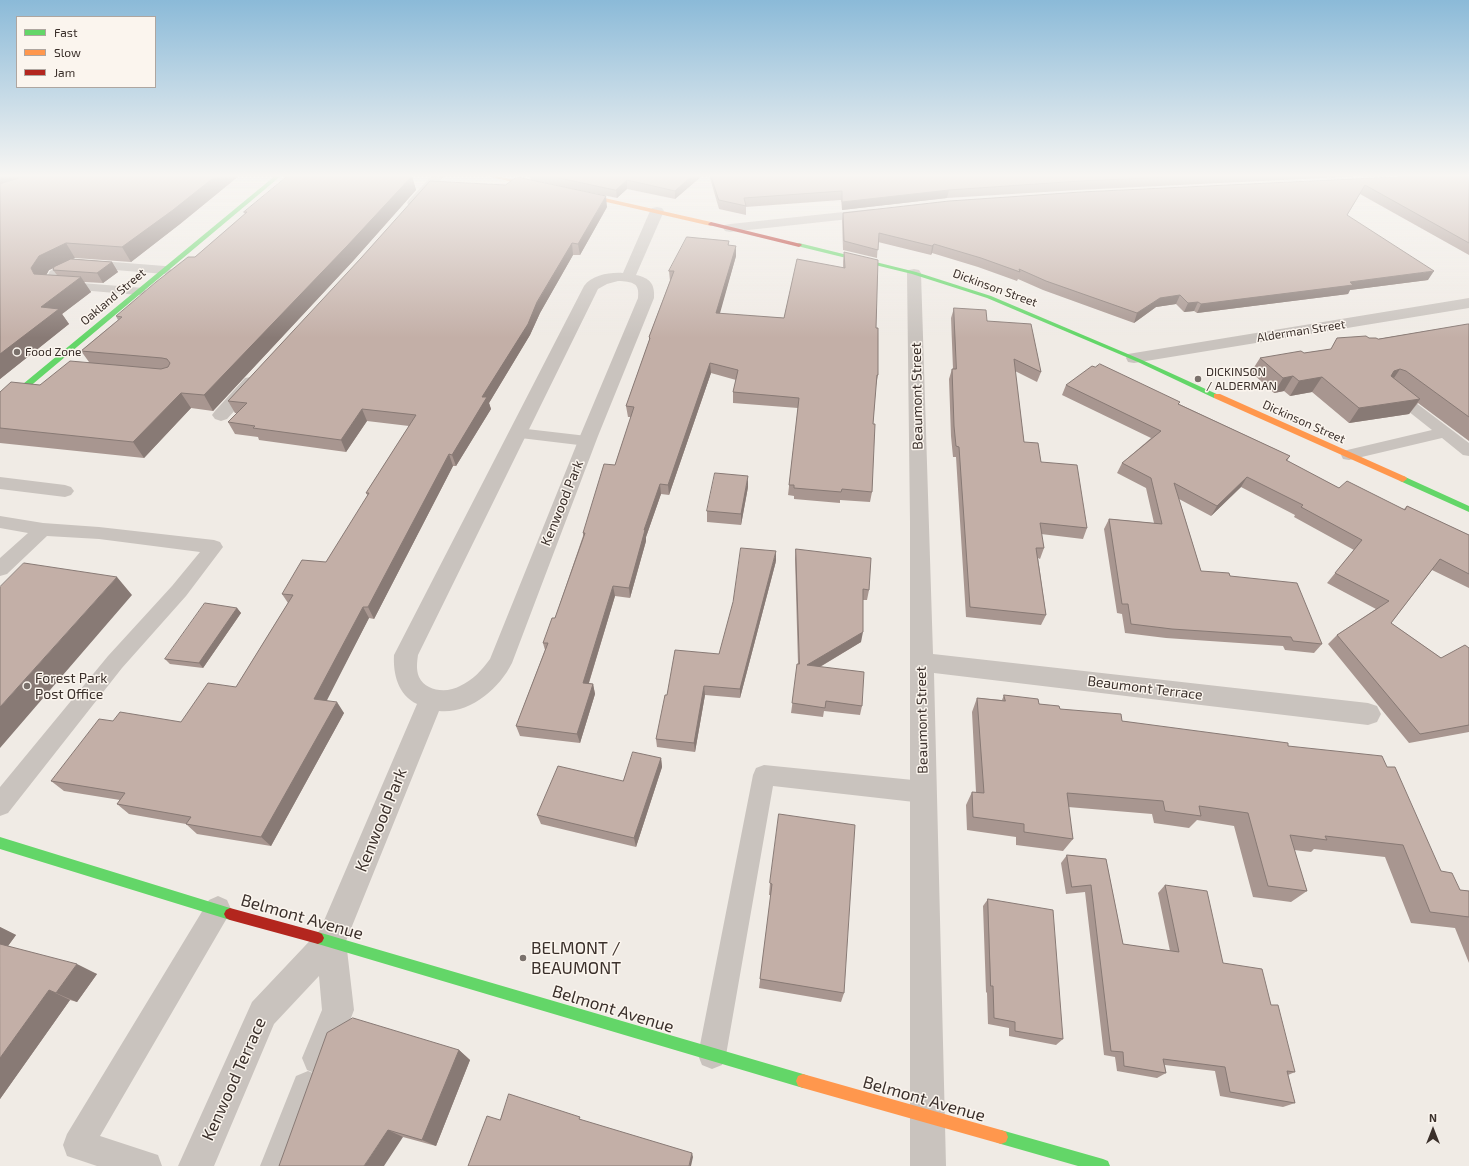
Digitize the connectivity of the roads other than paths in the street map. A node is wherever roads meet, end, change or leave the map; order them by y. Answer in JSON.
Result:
{"nodes":[{"id":1,"x":214,"y":229,"type":"edge"},
{"id":2,"x":649,"y":229,"type":"edge"},
{"id":3,"x":736,"y":229,"type":"edge"},
{"id":4,"x":165,"y":270,"type":"junction"},
{"id":5,"x":914,"y":273,"type":"junction"},
{"id":6,"x":628,"y":277,"type":"junction"},
{"id":7,"x":140,"y":292,"type":"junction"},
{"id":8,"x":1469,"y":303,"type":"edge"},
{"id":9,"x":1134,"y":358,"type":"junction"},
{"id":10,"x":48,"y":368,"type":"junction"},
{"id":11,"x":63,"y":370,"type":"edge"},
{"id":12,"x":263,"y":370,"type":"edge"},
{"id":13,"x":1389,"y":390,"type":"edge"},
{"id":14,"x":0,"y":407,"type":"edge"},
{"id":15,"x":221,"y":415,"type":"dead end"},
{"id":16,"x":1444,"y":432,"type":"junction"},
{"id":17,"x":518,"y":433,"type":"junction"},
{"id":18,"x":587,"y":441,"type":"junction"},
{"id":19,"x":1469,"y":451,"type":"edge"},
{"id":20,"x":1348,"y":455,"type":"junction"},
{"id":21,"x":0,"y":483,"type":"edge"},
{"id":22,"x":64,"y":491,"type":"dead end"},
{"id":23,"x":1469,"y":509,"type":"edge"},
{"id":24,"x":0,"y":522,"type":"edge"},
{"id":25,"x":43,"y":529,"type":"junction"},
{"id":26,"x":0,"y":569,"type":"edge"},
{"id":27,"x":921,"y":662,"type":"junction"},
{"id":28,"x":430,"y":699,"type":"junction"},
{"id":29,"x":1368,"y":714,"type":"dead end"},
{"id":30,"x":923,"y":792,"type":"junction"},
{"id":31,"x":0,"y":805,"type":"edge"},
{"id":32,"x":0,"y":843,"type":"edge"},
{"id":33,"x":218,"y":909,"type":"junction"},
{"id":34,"x":331,"y":941,"type":"junction"},
{"id":35,"x":712,"y":1056,"type":"junction"},
{"id":36,"x":926,"y":1116,"type":"junction"},
{"id":37,"x":147,"y":1166,"type":"edge"},
{"id":38,"x":196,"y":1166,"type":"edge"},
{"id":39,"x":278,"y":1166,"type":"edge"},
{"id":40,"x":928,"y":1166,"type":"edge"},
{"id":41,"x":1103,"y":1166,"type":"edge"}],
"edges":[{"from":1,"to":4,"type":"main road","name":"Oakland Street"},
{"from":2,"to":6,"type":"street"},
{"from":3,"to":5,"type":"main road","name":"Dickinson Street"},
{"from":4,"to":7,"type":"main road","name":"Oakland Street"},
{"from":4,"to":7,"type":"lane"},
{"from":5,"to":9,"type":"main road","name":"Dickinson Street"},
{"from":5,"to":27,"type":"street","name":"Beaumont Street"},
{"from":6,"to":17,"type":"street","name":"Kenwood Park"},
{"from":6,"to":18,"type":"street","name":"Kenwood Park"},
{"from":7,"to":10,"type":"main road","name":"Oakland Street"},
{"from":8,"to":9,"type":"street","name":"Alderman Street"},
{"from":9,"to":20,"type":"main road","name":"Dickinson Street"},
{"from":10,"to":11,"type":"lane"},
{"from":10,"to":14,"type":"main road","name":"Oakland Street"},
{"from":12,"to":15,"type":"street"},
{"from":13,"to":16,"type":"lane"},
{"from":16,"to":19,"type":"lane"},
{"from":16,"to":20,"type":"lane"},
{"from":17,"to":18,"type":"lane"},
{"from":17,"to":28,"type":"street","name":"Kenwood Park"},
{"from":18,"to":28,"type":"street","name":"Kenwood Park"},
{"from":20,"to":23,"type":"main road","name":"Dickinson Street"},
{"from":21,"to":22,"type":"lane"},
{"from":24,"to":25,"type":"lane"},
{"from":25,"to":26,"type":"lane"},
{"from":25,"to":31,"type":"lane"},
{"from":27,"to":29,"type":"street","name":"Beaumont Terrace"},
{"from":27,"to":30,"type":"street","name":"Beaumont Street"},
{"from":28,"to":34,"type":"street","name":"Kenwood Park"},
{"from":30,"to":35,"type":"lane"},
{"from":30,"to":36,"type":"street","name":"Beaumont Street"},
{"from":32,"to":33,"type":"main road","name":"Belmont Avenue"},
{"from":33,"to":34,"type":"main road","name":"Belmont Avenue"},
{"from":33,"to":37,"type":"lane"},
{"from":34,"to":35,"type":"main road","name":"Belmont Avenue"},
{"from":34,"to":38,"type":"street","name":"Kenwood Terrace"},
{"from":34,"to":39,"type":"street"},
{"from":35,"to":36,"type":"main road","name":"Belmont Avenue"},
{"from":36,"to":40,"type":"street","name":"Beaumont Street"},
{"from":36,"to":41,"type":"main road","name":"Belmont Avenue"}]}
